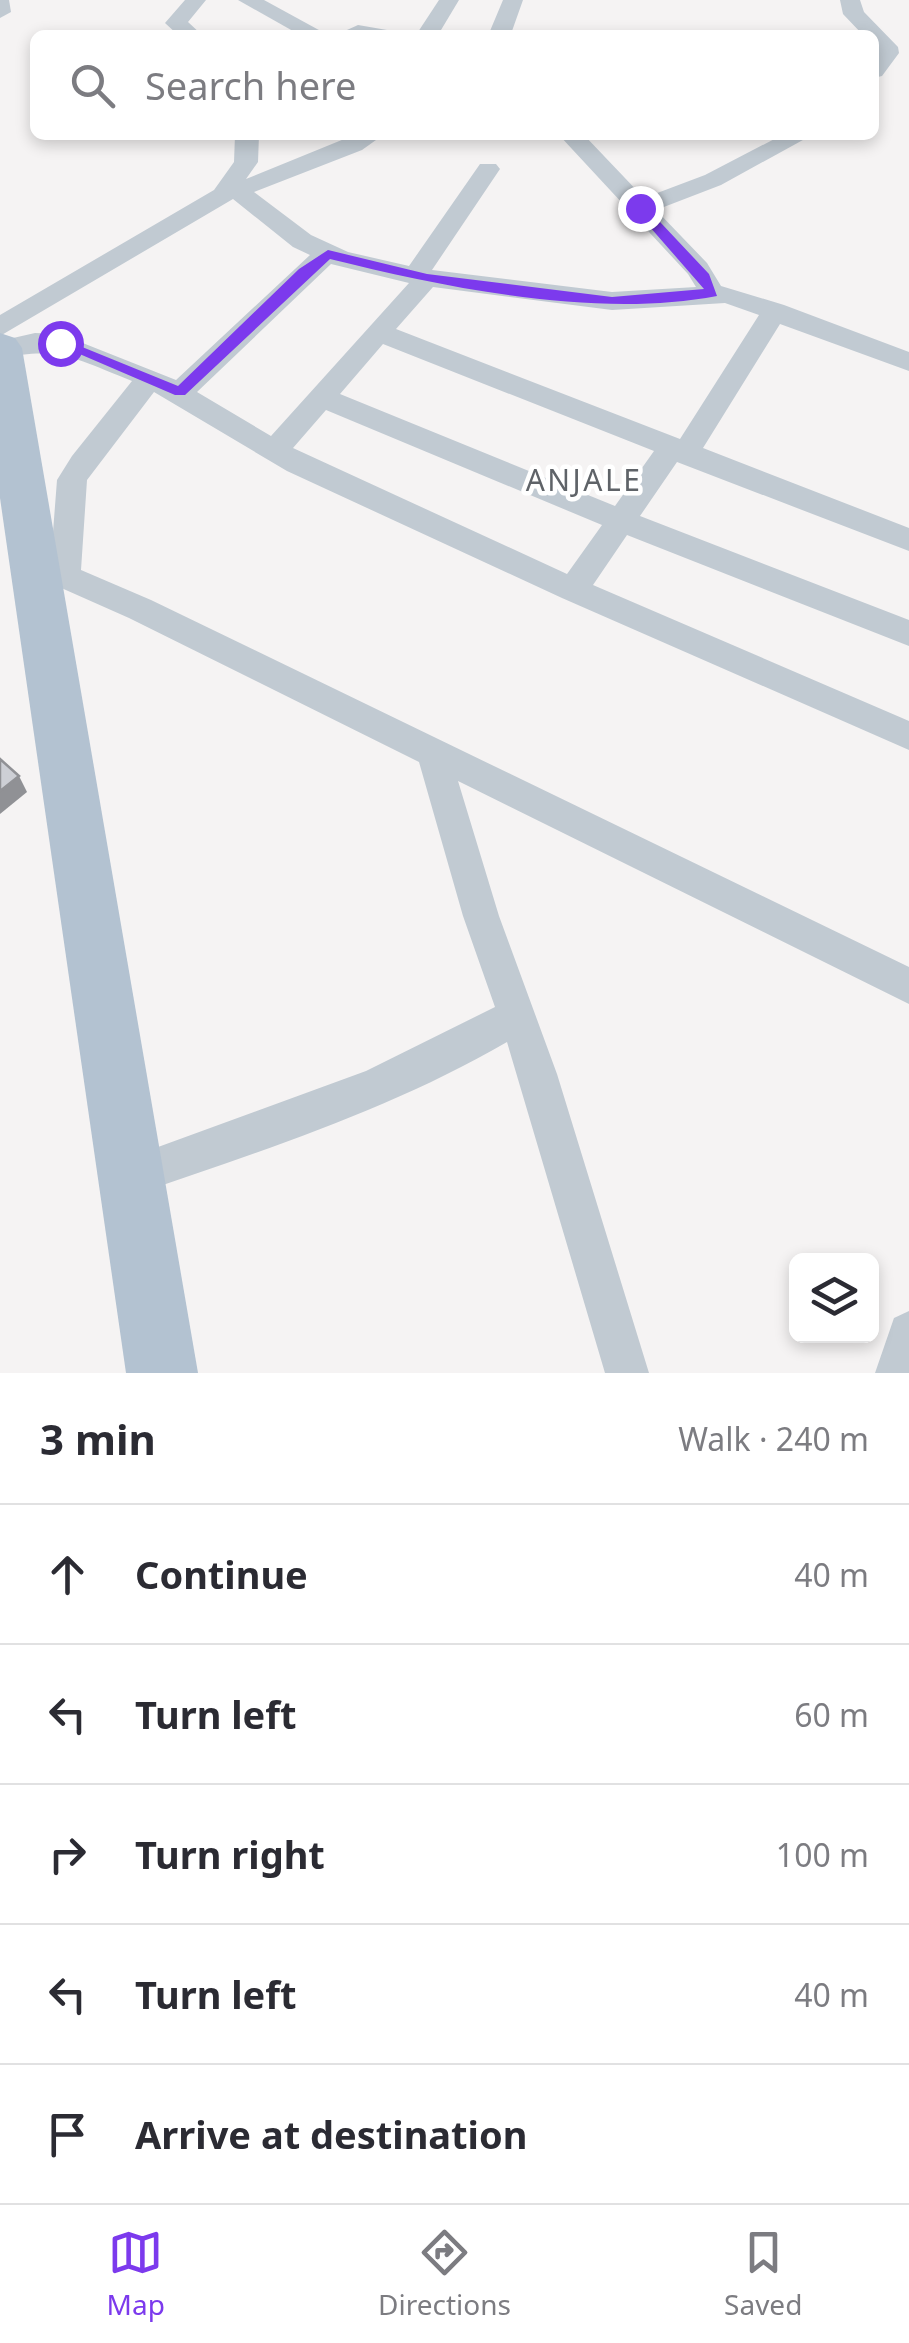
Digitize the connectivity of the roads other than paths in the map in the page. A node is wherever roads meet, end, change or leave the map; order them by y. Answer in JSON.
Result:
{"nodes":[{"id":1,"x":196,"y":0,"type":"edge"},
{"id":2,"x":248,"y":0,"type":"edge"},
{"id":3,"x":449,"y":0,"type":"edge"},
{"id":4,"x":513,"y":0,"type":"edge"},
{"id":5,"x":850,"y":0,"type":"edge"},
{"id":6,"x":0,"y":2,"type":"edge"},
{"id":7,"x":0,"y":12,"type":"edge"},
{"id":8,"x":185,"y":30,"type":"edge"},
{"id":9,"x":307,"y":30,"type":"edge"},
{"id":10,"x":430,"y":30,"type":"edge"},
{"id":11,"x":501,"y":30,"type":"edge"},
{"id":12,"x":870,"y":30,"type":"edge"},
{"id":13,"x":879,"y":39,"type":"edge"},
{"id":14,"x":879,"y":65,"type":"edge"},
{"id":15,"x":246,"y":140,"type":"edge"},
{"id":16,"x":360,"y":140,"type":"edge"},
{"id":17,"x":576,"y":140,"type":"edge"},
{"id":18,"x":790,"y":140,"type":"edge"},
{"id":19,"x":488,"y":168,"type":"dead end"},
{"id":20,"x":230,"y":192,"type":"junction"},
{"id":21,"x":640,"y":208,"type":"junction"},
{"id":22,"x":328,"y":254,"type":"junction"},
{"id":23,"x":421,"y":277,"type":"junction"},
{"id":24,"x":712,"y":293,"type":"junction"},
{"id":25,"x":775,"y":311,"type":"junction"},
{"id":26,"x":380,"y":333,"type":"junction"},
{"id":27,"x":1,"y":356,"type":"edge"},
{"id":28,"x":909,"y":362,"type":"edge"},
{"id":29,"x":150,"y":377,"type":"junction"},
{"id":30,"x":180,"y":392,"type":"junction"},
{"id":31,"x":322,"y":397,"type":"junction"},
{"id":32,"x":276,"y":450,"type":"junction"},
{"id":33,"x":678,"y":451,"type":"junction"},
{"id":34,"x":9,"y":471,"type":"edge"},
{"id":35,"x":622,"y":522,"type":"junction"},
{"id":36,"x":909,"y":540,"type":"edge"},
{"id":37,"x":49,"y":570,"type":"junction"},
{"id":38,"x":574,"y":590,"type":"junction"},
{"id":39,"x":909,"y":633,"type":"edge"},
{"id":40,"x":909,"y":736,"type":"edge"},
{"id":41,"x":434,"y":756,"type":"junction"},
{"id":42,"x":909,"y":986,"type":"edge"},
{"id":43,"x":517,"y":1015,"type":"junction"},
{"id":44,"x":131,"y":1176,"type":"junction"},
{"id":45,"x":909,"y":1332,"type":"edge"},
{"id":46,"x":162,"y":1373,"type":"edge"},
{"id":47,"x":628,"y":1373,"type":"edge"},
{"id":48,"x":897,"y":1373,"type":"edge"}],
"edges":[{"from":1,"to":8,"type":"street"},
{"from":2,"to":9,"type":"street"},
{"from":3,"to":10,"type":"street"},
{"from":4,"to":11,"type":"street"},
{"from":5,"to":12,"type":"street"},
{"from":6,"to":7,"type":"street"},
{"from":13,"to":14,"type":"street"},
{"from":15,"to":20,"type":"street"},
{"from":16,"to":20,"type":"street"},
{"from":17,"to":21,"type":"street"},
{"from":18,"to":21,"type":"street"},
{"from":19,"to":23,"type":"street"},
{"from":20,"to":22,"type":"street"},
{"from":20,"to":27,"type":"street"},
{"from":21,"to":24,"type":"street"},
{"from":22,"to":23,"type":"street"},
{"from":22,"to":30,"type":"street"},
{"from":23,"to":24,"type":"street"},
{"from":23,"to":26,"type":"street"},
{"from":24,"to":25,"type":"street"},
{"from":25,"to":28,"type":"street"},
{"from":25,"to":33,"type":"street"},
{"from":26,"to":31,"type":"street"},
{"from":26,"to":33,"type":"street"},
{"from":27,"to":29,"type":"street"},
{"from":27,"to":34,"type":"main road"},
{"from":29,"to":30,"type":"street"},
{"from":29,"to":37,"type":"street"},
{"from":30,"to":32,"type":"street"},
{"from":31,"to":32,"type":"street"},
{"from":31,"to":35,"type":"street"},
{"from":32,"to":38,"type":"street"},
{"from":33,"to":35,"type":"street"},
{"from":33,"to":36,"type":"street"},
{"from":34,"to":37,"type":"main road"},
{"from":35,"to":38,"type":"street"},
{"from":35,"to":39,"type":"street"},
{"from":37,"to":41,"type":"street"},
{"from":37,"to":44,"type":"main road"},
{"from":38,"to":40,"type":"street"},
{"from":41,"to":42,"type":"street"},
{"from":41,"to":43,"type":"street"},
{"from":43,"to":44,"type":"street"},
{"from":43,"to":47,"type":"street"},
{"from":44,"to":46,"type":"main road"},
{"from":45,"to":48,"type":"street"}]}
